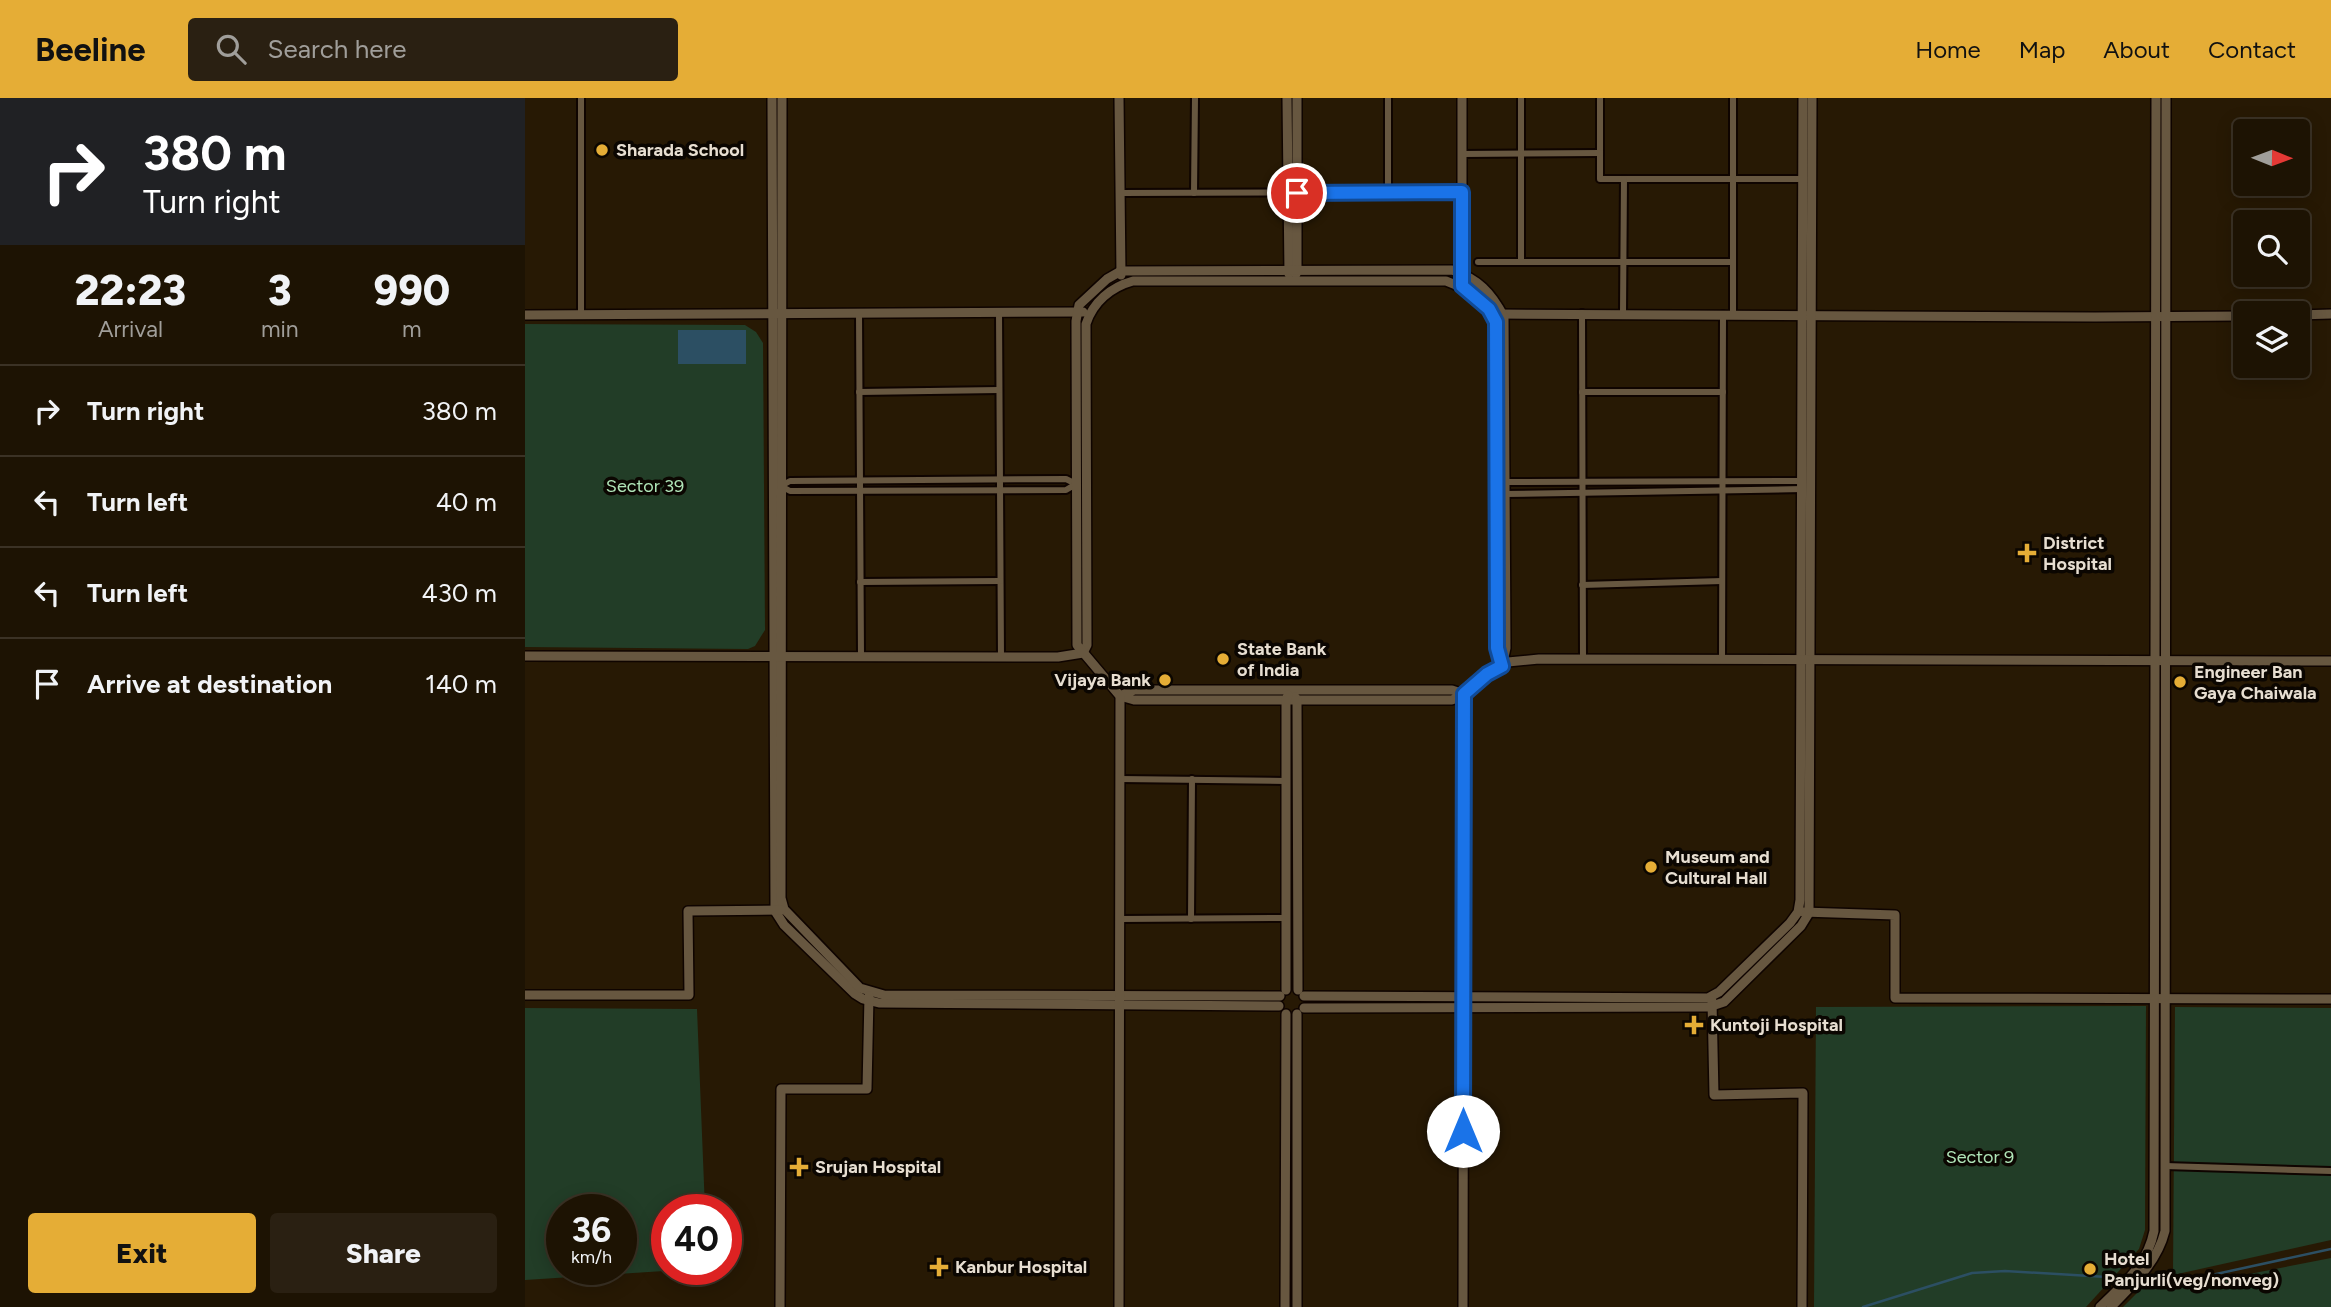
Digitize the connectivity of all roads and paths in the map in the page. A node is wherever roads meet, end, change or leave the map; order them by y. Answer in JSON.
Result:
{"nodes":[{"id":1,"x":581,"y":98,"type":"edge"},
{"id":2,"x":772,"y":98,"type":"edge"},
{"id":3,"x":782,"y":98,"type":"edge"},
{"id":4,"x":1119,"y":98,"type":"edge"},
{"id":5,"x":1195,"y":98,"type":"edge"},
{"id":6,"x":1287,"y":98,"type":"edge"},
{"id":7,"x":1297,"y":98,"type":"edge"},
{"id":8,"x":1388,"y":98,"type":"edge"},
{"id":9,"x":1462,"y":98,"type":"edge"},
{"id":10,"x":1521,"y":98,"type":"edge"},
{"id":11,"x":1600,"y":98,"type":"edge"},
{"id":12,"x":1733,"y":98,"type":"edge"},
{"id":13,"x":1803,"y":98,"type":"edge"},
{"id":14,"x":1812,"y":98,"type":"edge"},
{"id":15,"x":2156,"y":98,"type":"edge"},
{"id":16,"x":2166,"y":98,"type":"edge"},
{"id":17,"x":1521,"y":153,"type":"junction"},
{"id":18,"x":1600,"y":153,"type":"junction"},
{"id":19,"x":1462,"y":154,"type":"junction"},
{"id":20,"x":1624,"y":179,"type":"junction"},
{"id":21,"x":1733,"y":179,"type":"junction"},
{"id":22,"x":1803,"y":179,"type":"junction"},
{"id":23,"x":1462,"y":192,"type":"junction"},
{"id":24,"x":1120,"y":193,"type":"junction"},
{"id":25,"x":1194,"y":193,"type":"junction"},
{"id":26,"x":1292,"y":193,"type":"junction"},
{"id":27,"x":1388,"y":193,"type":"junction"},
{"id":28,"x":1478,"y":262,"type":"dead end"},
{"id":29,"x":1521,"y":262,"type":"junction"},
{"id":30,"x":1623,"y":262,"type":"junction"},
{"id":31,"x":1733,"y":262,"type":"junction"},
{"id":32,"x":1121,"y":271,"type":"junction"},
{"id":33,"x":1293,"y":271,"type":"junction"},
{"id":34,"x":1462,"y":274,"type":"junction"},
{"id":35,"x":1291,"y":282,"type":"junction"},
{"id":36,"x":1121,"y":284,"type":"junction"},
{"id":37,"x":1462,"y":286,"type":"junction"},
{"id":38,"x":999,"y":312,"type":"junction"},
{"id":39,"x":1078,"y":312,"type":"junction"},
{"id":40,"x":859,"y":313,"type":"junction"},
{"id":41,"x":1089,"y":313,"type":"junction"},
{"id":42,"x":1582,"y":313,"type":"junction"},
{"id":43,"x":777,"y":314,"type":"junction"},
{"id":44,"x":1623,"y":314,"type":"junction"},
{"id":45,"x":1728,"y":314,"type":"junction"},
{"id":46,"x":2331,"y":314,"type":"edge"},
{"id":47,"x":525,"y":315,"type":"edge"},
{"id":48,"x":581,"y":315,"type":"junction"},
{"id":49,"x":1497,"y":315,"type":"junction"},
{"id":50,"x":1806,"y":315,"type":"junction"},
{"id":51,"x":2310,"y":315,"type":"edge"},
{"id":52,"x":2233,"y":316,"type":"edge"},
{"id":53,"x":2160,"y":317,"type":"junction"},
{"id":54,"x":999,"y":390,"type":"junction"},
{"id":55,"x":1582,"y":391,"type":"junction"},
{"id":56,"x":859,"y":392,"type":"junction"},
{"id":57,"x":1723,"y":392,"type":"junction"},
{"id":58,"x":1000,"y":479,"type":"junction"},
{"id":59,"x":860,"y":481,"type":"junction"},
{"id":60,"x":1723,"y":481,"type":"junction"},
{"id":61,"x":1505,"y":482,"type":"junction"},
{"id":62,"x":1582,"y":482,"type":"junction"},
{"id":63,"x":1076,"y":484,"type":"junction"},
{"id":64,"x":1805,"y":485,"type":"junction"},
{"id":65,"x":781,"y":486,"type":"junction"},
{"id":66,"x":860,"y":490,"type":"junction"},
{"id":67,"x":1000,"y":490,"type":"junction"},
{"id":68,"x":1722,"y":491,"type":"junction"},
{"id":69,"x":1582,"y":493,"type":"junction"},
{"id":70,"x":1505,"y":494,"type":"junction"},
{"id":71,"x":1000,"y":581,"type":"junction"},
{"id":72,"x":1722,"y":581,"type":"junction"},
{"id":73,"x":860,"y":582,"type":"junction"},
{"id":74,"x":1583,"y":584,"type":"junction"},
{"id":75,"x":1083,"y":653,"type":"junction"},
{"id":76,"x":525,"y":656,"type":"edge"},
{"id":77,"x":777,"y":656,"type":"junction"},
{"id":78,"x":861,"y":656,"type":"junction"},
{"id":79,"x":1001,"y":657,"type":"junction"},
{"id":80,"x":1583,"y":659,"type":"junction"},
{"id":81,"x":1722,"y":659,"type":"junction"},
{"id":82,"x":1806,"y":659,"type":"junction"},
{"id":83,"x":2160,"y":660,"type":"junction"},
{"id":84,"x":2331,"y":661,"type":"edge"},
{"id":85,"x":1502,"y":666,"type":"junction"},
{"id":86,"x":1290,"y":690,"type":"junction"},
{"id":87,"x":1464,"y":694,"type":"junction"},
{"id":88,"x":1120,"y":696,"type":"junction"},
{"id":89,"x":1286,"y":700,"type":"junction"},
{"id":90,"x":1297,"y":700,"type":"junction"},
{"id":91,"x":1120,"y":779,"type":"junction"},
{"id":92,"x":1192,"y":779,"type":"junction"},
{"id":93,"x":1286,"y":781,"type":"junction"},
{"id":94,"x":780,"y":910,"type":"junction"},
{"id":95,"x":1798,"y":912,"type":"junction"},
{"id":96,"x":1809,"y":913,"type":"junction"},
{"id":97,"x":1286,"y":918,"type":"junction"},
{"id":98,"x":1119,"y":919,"type":"junction"},
{"id":99,"x":1191,"y":919,"type":"junction"},
{"id":100,"x":1301,"y":993,"type":"junction"},
{"id":101,"x":525,"y":995,"type":"edge"},
{"id":102,"x":1712,"y":995,"type":"junction"},
{"id":103,"x":869,"y":996,"type":"junction"},
{"id":104,"x":2154,"y":997,"type":"junction"},
{"id":105,"x":2165,"y":998,"type":"junction"},
{"id":106,"x":2331,"y":999,"type":"edge"},
{"id":107,"x":1119,"y":1000,"type":"junction"},
{"id":108,"x":1283,"y":1002,"type":"junction"},
{"id":109,"x":1463,"y":1002,"type":"junction"},
{"id":110,"x":1712,"y":1006,"type":"junction"},
{"id":111,"x":1300,"y":1011,"type":"junction"},
{"id":112,"x":2165,"y":1166,"type":"junction"},
{"id":113,"x":2331,"y":1171,"type":"edge"},
{"id":114,"x":2142,"y":1270,"type":"junction"},
{"id":115,"x":2130,"y":1282,"type":"junction"},
{"id":116,"x":780,"y":1307,"type":"edge"},
{"id":117,"x":1119,"y":1307,"type":"edge"},
{"id":118,"x":1285,"y":1307,"type":"edge"},
{"id":119,"x":1297,"y":1307,"type":"edge"},
{"id":120,"x":1463,"y":1307,"type":"edge"},
{"id":121,"x":1802,"y":1307,"type":"edge"},
{"id":122,"x":2100,"y":1307,"type":"edge"},
{"id":123,"x":2111,"y":1307,"type":"edge"}],
"edges":[{"from":1,"to":48,"type":"street"},
{"from":2,"to":43,"type":"street"},
{"from":3,"to":43,"type":"street"},
{"from":4,"to":24,"type":"street"},
{"from":5,"to":25,"type":"street"},
{"from":6,"to":26,"type":"street"},
{"from":7,"to":26,"type":"street"},
{"from":8,"to":27,"type":"street"},
{"from":9,"to":19,"type":"street"},
{"from":10,"to":17,"type":"street"},
{"from":11,"to":18,"type":"street"},
{"from":12,"to":21,"type":"street"},
{"from":13,"to":22,"type":"street"},
{"from":14,"to":50,"type":"street"},
{"from":15,"to":53,"type":"street"},
{"from":16,"to":53,"type":"street"},
{"from":17,"to":18,"type":"street"},
{"from":17,"to":19,"type":"street"},
{"from":17,"to":29,"type":"street"},
{"from":18,"to":20,"type":"street"},
{"from":19,"to":23,"type":"street"},
{"from":20,"to":21,"type":"street"},
{"from":20,"to":30,"type":"street"},
{"from":21,"to":22,"type":"street"},
{"from":21,"to":31,"type":"street"},
{"from":22,"to":50,"type":"street"},
{"from":23,"to":27,"type":"street"},
{"from":23,"to":34,"type":"street"},
{"from":24,"to":25,"type":"street"},
{"from":24,"to":32,"type":"street"},
{"from":25,"to":26,"type":"street"},
{"from":26,"to":27,"type":"street"},
{"from":26,"to":33,"type":"street"},
{"from":28,"to":29,"type":"street"},
{"from":29,"to":30,"type":"street"},
{"from":30,"to":31,"type":"street"},
{"from":30,"to":44,"type":"street"},
{"from":31,"to":45,"type":"street"},
{"from":32,"to":33,"type":"street"},
{"from":32,"to":36,"type":"street"},
{"from":32,"to":39,"type":"street"},
{"from":33,"to":34,"type":"street"},
{"from":33,"to":35,"type":"street"},
{"from":34,"to":37,"type":"street"},
{"from":34,"to":49,"type":"street"},
{"from":35,"to":36,"type":"street"},
{"from":35,"to":37,"type":"street"},
{"from":36,"to":41,"type":"street"},
{"from":37,"to":49,"type":"street"},
{"from":38,"to":39,"type":"street"},
{"from":38,"to":40,"type":"street"},
{"from":38,"to":54,"type":"street"},
{"from":39,"to":41,"type":"street"},
{"from":39,"to":63,"type":"street"},
{"from":40,"to":43,"type":"street"},
{"from":40,"to":56,"type":"street"},
{"from":41,"to":75,"type":"street"},
{"from":42,"to":44,"type":"street"},
{"from":42,"to":49,"type":"street"},
{"from":42,"to":55,"type":"street"},
{"from":43,"to":48,"type":"street"},
{"from":43,"to":65,"type":"street"},
{"from":43,"to":77,"type":"street"},
{"from":44,"to":45,"type":"street"},
{"from":45,"to":50,"type":"street"},
{"from":45,"to":57,"type":"street"},
{"from":46,"to":51,"type":"street"},
{"from":47,"to":48,"type":"street"},
{"from":49,"to":61,"type":"street"},
{"from":49,"to":85,"type":"street"},
{"from":50,"to":53,"type":"street"},
{"from":50,"to":64,"type":"street"},
{"from":52,"to":53,"type":"street"},
{"from":53,"to":83,"type":"street"},
{"from":54,"to":56,"type":"street"},
{"from":54,"to":58,"type":"street"},
{"from":55,"to":57,"type":"street"},
{"from":55,"to":62,"type":"street"},
{"from":56,"to":59,"type":"street"},
{"from":57,"to":60,"type":"street"},
{"from":58,"to":59,"type":"street"},
{"from":58,"to":63,"type":"street"},
{"from":58,"to":67,"type":"street"},
{"from":59,"to":65,"type":"street"},
{"from":59,"to":66,"type":"street"},
{"from":60,"to":62,"type":"street"},
{"from":60,"to":64,"type":"street"},
{"from":60,"to":68,"type":"street"},
{"from":61,"to":62,"type":"street"},
{"from":61,"to":70,"type":"street"},
{"from":62,"to":69,"type":"street"},
{"from":63,"to":67,"type":"street"},
{"from":63,"to":75,"type":"street"},
{"from":64,"to":68,"type":"street"},
{"from":64,"to":82,"type":"street"},
{"from":65,"to":66,"type":"street"},
{"from":65,"to":77,"type":"street"},
{"from":66,"to":67,"type":"street"},
{"from":66,"to":73,"type":"street"},
{"from":67,"to":71,"type":"street"},
{"from":68,"to":69,"type":"street"},
{"from":68,"to":72,"type":"street"},
{"from":69,"to":70,"type":"street"},
{"from":69,"to":74,"type":"street"},
{"from":70,"to":85,"type":"street"},
{"from":71,"to":73,"type":"street"},
{"from":71,"to":79,"type":"street"},
{"from":72,"to":74,"type":"street"},
{"from":72,"to":81,"type":"street"},
{"from":73,"to":78,"type":"street"},
{"from":74,"to":80,"type":"street"},
{"from":75,"to":79,"type":"street"},
{"from":75,"to":88,"type":"street"},
{"from":76,"to":77,"type":"street"},
{"from":77,"to":78,"type":"street"},
{"from":77,"to":94,"type":"street"},
{"from":78,"to":79,"type":"street"},
{"from":80,"to":81,"type":"street"},
{"from":80,"to":85,"type":"street"},
{"from":81,"to":82,"type":"street"},
{"from":82,"to":83,"type":"street"},
{"from":82,"to":95,"type":"street"},
{"from":82,"to":96,"type":"street"},
{"from":83,"to":84,"type":"street"},
{"from":83,"to":104,"type":"street"},
{"from":83,"to":105,"type":"street"},
{"from":85,"to":87,"type":"street"},
{"from":86,"to":87,"type":"street"},
{"from":86,"to":88,"type":"street"},
{"from":86,"to":89,"type":"street"},
{"from":86,"to":90,"type":"street"},
{"from":87,"to":90,"type":"street"},
{"from":87,"to":109,"type":"street"},
{"from":88,"to":89,"type":"street"},
{"from":88,"to":91,"type":"street"},
{"from":89,"to":90,"type":"street"},
{"from":89,"to":93,"type":"street"},
{"from":90,"to":100,"type":"street"},
{"from":91,"to":92,"type":"street"},
{"from":91,"to":98,"type":"street"},
{"from":92,"to":93,"type":"street"},
{"from":92,"to":99,"type":"street"},
{"from":93,"to":97,"type":"street"},
{"from":94,"to":101,"type":"street"},
{"from":94,"to":103,"type":"street"},
{"from":95,"to":96,"type":"street"},
{"from":95,"to":102,"type":"street"},
{"from":96,"to":104,"type":"street"},
{"from":96,"to":110,"type":"street"},
{"from":97,"to":99,"type":"street"},
{"from":97,"to":108,"type":"street"},
{"from":98,"to":99,"type":"street"},
{"from":98,"to":107,"type":"street"},
{"from":100,"to":108,"type":"street"},
{"from":100,"to":109,"type":"street"},
{"from":100,"to":111,"type":"street"},
{"from":102,"to":109,"type":"street"},
{"from":102,"to":110,"type":"street"},
{"from":103,"to":107,"type":"street"},
{"from":103,"to":116,"type":"street"},
{"from":104,"to":105,"type":"street"},
{"from":104,"to":114,"type":"street"},
{"from":105,"to":106,"type":"street"},
{"from":105,"to":112,"type":"street"},
{"from":107,"to":108,"type":"street"},
{"from":107,"to":117,"type":"street"},
{"from":108,"to":111,"type":"street"},
{"from":108,"to":118,"type":"street"},
{"from":109,"to":110,"type":"street"},
{"from":109,"to":111,"type":"street"},
{"from":109,"to":120,"type":"street"},
{"from":110,"to":121,"type":"street"},
{"from":111,"to":119,"type":"street"},
{"from":112,"to":113,"type":"street"},
{"from":112,"to":114,"type":"street"},
{"from":114,"to":115,"type":"street"},
{"from":115,"to":122,"type":"street"},
{"from":115,"to":123,"type":"street"}]}
